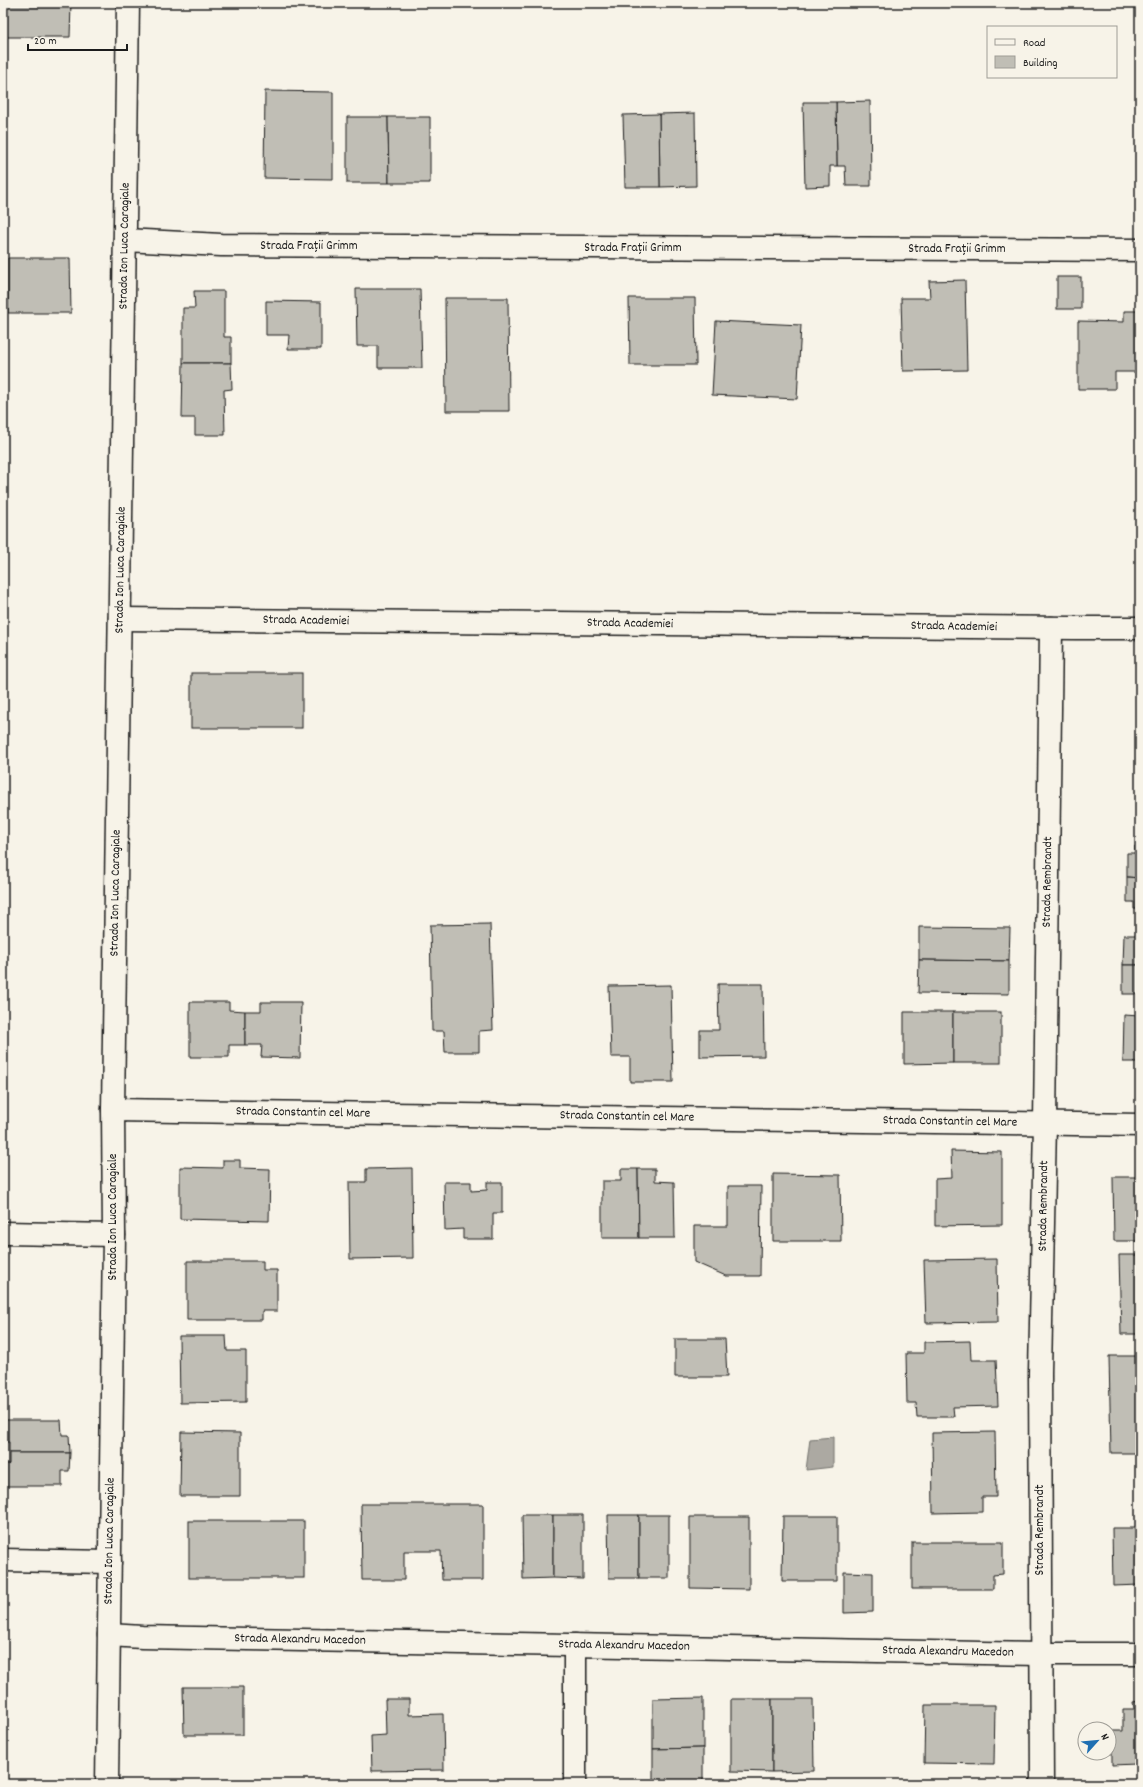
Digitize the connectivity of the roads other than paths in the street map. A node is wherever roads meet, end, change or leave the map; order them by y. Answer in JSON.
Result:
{"nodes":[{"id":1,"x":128,"y":3,"type":"edge"},
{"id":2,"x":125,"y":240,"type":"junction"},
{"id":3,"x":1140,"y":250,"type":"edge"},
{"id":4,"x":120,"y":619,"type":"junction"},
{"id":5,"x":1051,"y":628,"type":"junction"},
{"id":6,"x":1140,"y":628,"type":"edge"},
{"id":7,"x":113,"y":1110,"type":"junction"},
{"id":8,"x":1045,"y":1123,"type":"junction"},
{"id":9,"x":1140,"y":1124,"type":"edge"},
{"id":10,"x":3,"y":1233,"type":"edge"},
{"id":11,"x":114,"y":1235,"type":"junction"},
{"id":12,"x":3,"y":1560,"type":"edge"},
{"id":13,"x":110,"y":1562,"type":"junction"},
{"id":14,"x":109,"y":1635,"type":"junction"},
{"id":15,"x":575,"y":1645,"type":"junction"},
{"id":16,"x":1040,"y":1654,"type":"junction"},
{"id":17,"x":1140,"y":1654,"type":"edge"},
{"id":18,"x":107,"y":1784,"type":"edge"},
{"id":19,"x":574,"y":1784,"type":"edge"},
{"id":20,"x":1042,"y":1784,"type":"edge"}],
"edges":[{"from":1,"to":2,"type":"street","name":"Strada Ion Luca Caragiale"},
{"from":2,"to":3,"type":"street","name":"Strada Frații Grimm"},
{"from":2,"to":4,"type":"street","name":"Strada Ion Luca Caragiale"},
{"from":4,"to":5,"type":"street","name":"Strada Academiei"},
{"from":4,"to":7,"type":"street","name":"Strada Ion Luca Caragiale"},
{"from":5,"to":6,"type":"street","name":"Strada Academiei"},
{"from":5,"to":8,"type":"street","name":"Strada Rembrandt"},
{"from":7,"to":8,"type":"street","name":"Strada Constantin cel Mare"},
{"from":7,"to":11,"type":"street","name":"Strada Ion Luca Caragiale"},
{"from":8,"to":9,"type":"street","name":"Strada Constantin cel Mare"},
{"from":8,"to":16,"type":"street","name":"Strada Rembrandt"},
{"from":10,"to":11,"type":"street"},
{"from":11,"to":13,"type":"street","name":"Strada Ion Luca Caragiale"},
{"from":12,"to":13,"type":"street"},
{"from":13,"to":14,"type":"street","name":"Strada Ion Luca Caragiale"},
{"from":14,"to":15,"type":"street","name":"Strada Alexandru Macedon"},
{"from":14,"to":18,"type":"street","name":"Strada Ion Luca Caragiale"},
{"from":15,"to":16,"type":"street","name":"Strada Alexandru Macedon"},
{"from":15,"to":19,"type":"street"},
{"from":16,"to":17,"type":"street","name":"Strada Alexandru Macedon"},
{"from":16,"to":20,"type":"street","name":"Strada Rembrandt"}]}
